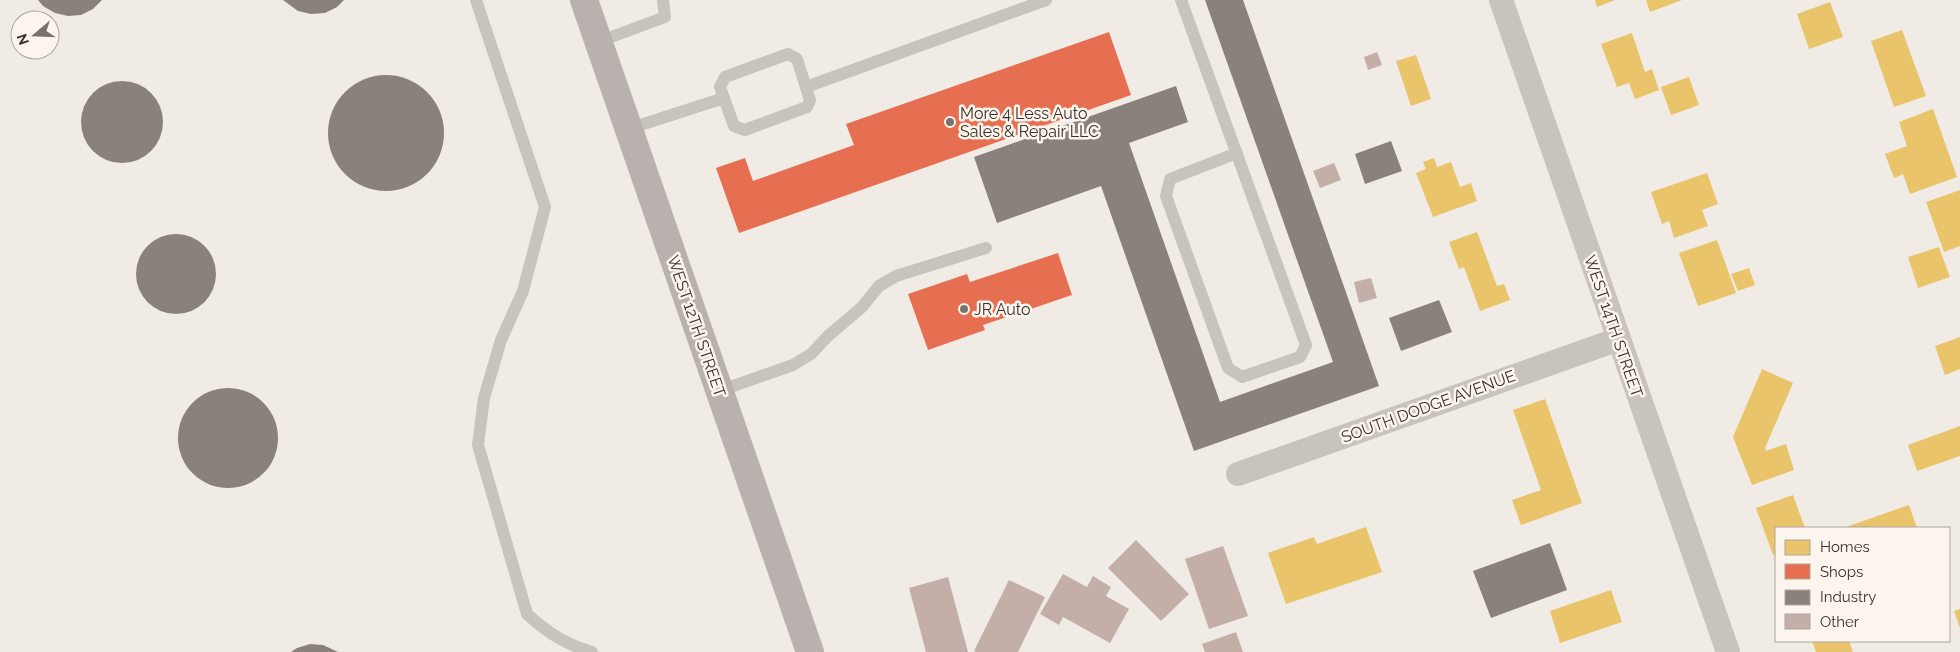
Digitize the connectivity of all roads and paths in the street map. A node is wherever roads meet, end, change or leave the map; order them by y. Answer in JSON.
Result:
{"nodes":[{"id":1,"x":476,"y":0,"type":"edge"},
{"id":2,"x":584,"y":0,"type":"edge"},
{"id":3,"x":663,"y":0,"type":"edge"},
{"id":4,"x":1046,"y":0,"type":"edge"},
{"id":5,"x":1181,"y":0,"type":"edge"},
{"id":6,"x":1501,"y":0,"type":"edge"},
{"id":7,"x":598,"y":42,"type":"junction"},
{"id":8,"x":806,"y":87,"type":"junction"},
{"id":9,"x":724,"y":98,"type":"junction"},
{"id":10,"x":628,"y":129,"type":"junction"},
{"id":11,"x":1236,"y":153,"type":"junction"},
{"id":12,"x":986,"y":248,"type":"dead end"},
{"id":13,"x":1619,"y":339,"type":"junction"},
{"id":14,"x":719,"y":391,"type":"junction"},
{"id":15,"x":1238,"y":474,"type":"dead end"},
{"id":16,"x":592,"y":652,"type":"edge"},
{"id":17,"x":810,"y":652,"type":"edge"},
{"id":18,"x":1728,"y":652,"type":"edge"}],
"edges":[{"from":1,"to":16,"type":"lane"},
{"from":2,"to":7,"type":"main road","name":"WEST 12TH STREET"},
{"from":3,"to":7,"type":"lane"},
{"from":4,"to":8,"type":"lane"},
{"from":5,"to":11,"type":"lane"},
{"from":6,"to":13,"type":"street","name":"WEST 14TH STREET"},
{"from":7,"to":10,"type":"main road","name":"WEST 12TH STREET"},
{"from":8,"to":9,"type":"lane"},
{"from":8,"to":9,"type":"lane"},
{"from":9,"to":10,"type":"lane"},
{"from":10,"to":14,"type":"main road","name":"WEST 12TH STREET"},
{"from":11,"to":11,"type":"lane"},
{"from":12,"to":14,"type":"lane"},
{"from":13,"to":15,"type":"street","name":"SOUTH DODGE AVENUE"},
{"from":13,"to":18,"type":"street","name":"WEST 14TH STREET"},
{"from":14,"to":17,"type":"main road","name":"WEST 12TH STREET"}]}
